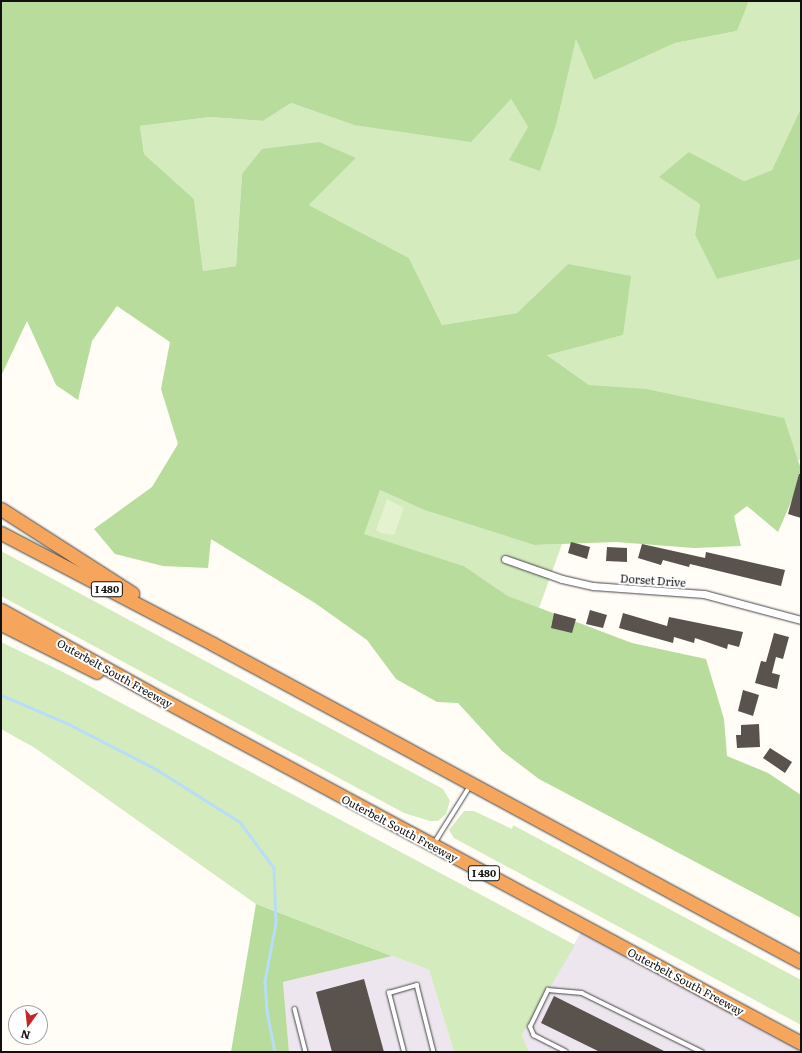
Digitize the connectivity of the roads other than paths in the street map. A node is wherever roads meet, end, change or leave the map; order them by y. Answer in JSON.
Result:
{"nodes":[{"id":1,"x":1,"y":509,"type":"edge"},
{"id":2,"x":1,"y":533,"type":"edge"},
{"id":3,"x":505,"y":558,"type":"dead end"},
{"id":4,"x":1,"y":610,"type":"edge"},
{"id":5,"x":800,"y":617,"type":"edge"},
{"id":6,"x":1,"y":624,"type":"edge"},
{"id":7,"x":213,"y":644,"type":"junction"},
{"id":8,"x":167,"y":702,"type":"junction"},
{"id":9,"x":471,"y":784,"type":"junction"},
{"id":10,"x":433,"y":845,"type":"junction"},
{"id":11,"x":801,"y":962,"type":"edge"},
{"id":12,"x":295,"y":1008,"type":"dead end"},
{"id":13,"x":801,"y":1043,"type":"edge"},
{"id":14,"x":306,"y":1052,"type":"edge"},
{"id":15,"x":404,"y":1052,"type":"edge"},
{"id":16,"x":434,"y":1052,"type":"edge"},
{"id":17,"x":566,"y":1052,"type":"edge"},
{"id":18,"x":702,"y":1052,"type":"edge"}],
"edges":[{"from":1,"to":7,"type":"highway"},
{"from":2,"to":7,"type":"highway","number":"I 480"},
{"from":3,"to":5,"type":"street","name":"Dorset Drive"},
{"from":4,"to":8,"type":"highway","name":"Outerbelt South Freeway","number":"I 480"},
{"from":6,"to":8,"type":"highway"},
{"from":7,"to":9,"type":"highway","number":"I 480"},
{"from":8,"to":10,"type":"highway","name":"Outerbelt South Freeway","number":"I 480"},
{"from":9,"to":10,"type":"lane"},
{"from":9,"to":11,"type":"highway","number":"I 480"},
{"from":10,"to":13,"type":"highway","name":"Outerbelt South Freeway","number":"I 480"},
{"from":12,"to":14,"type":"lane"},
{"from":15,"to":16,"type":"lane"},
{"from":17,"to":18,"type":"lane"}]}
